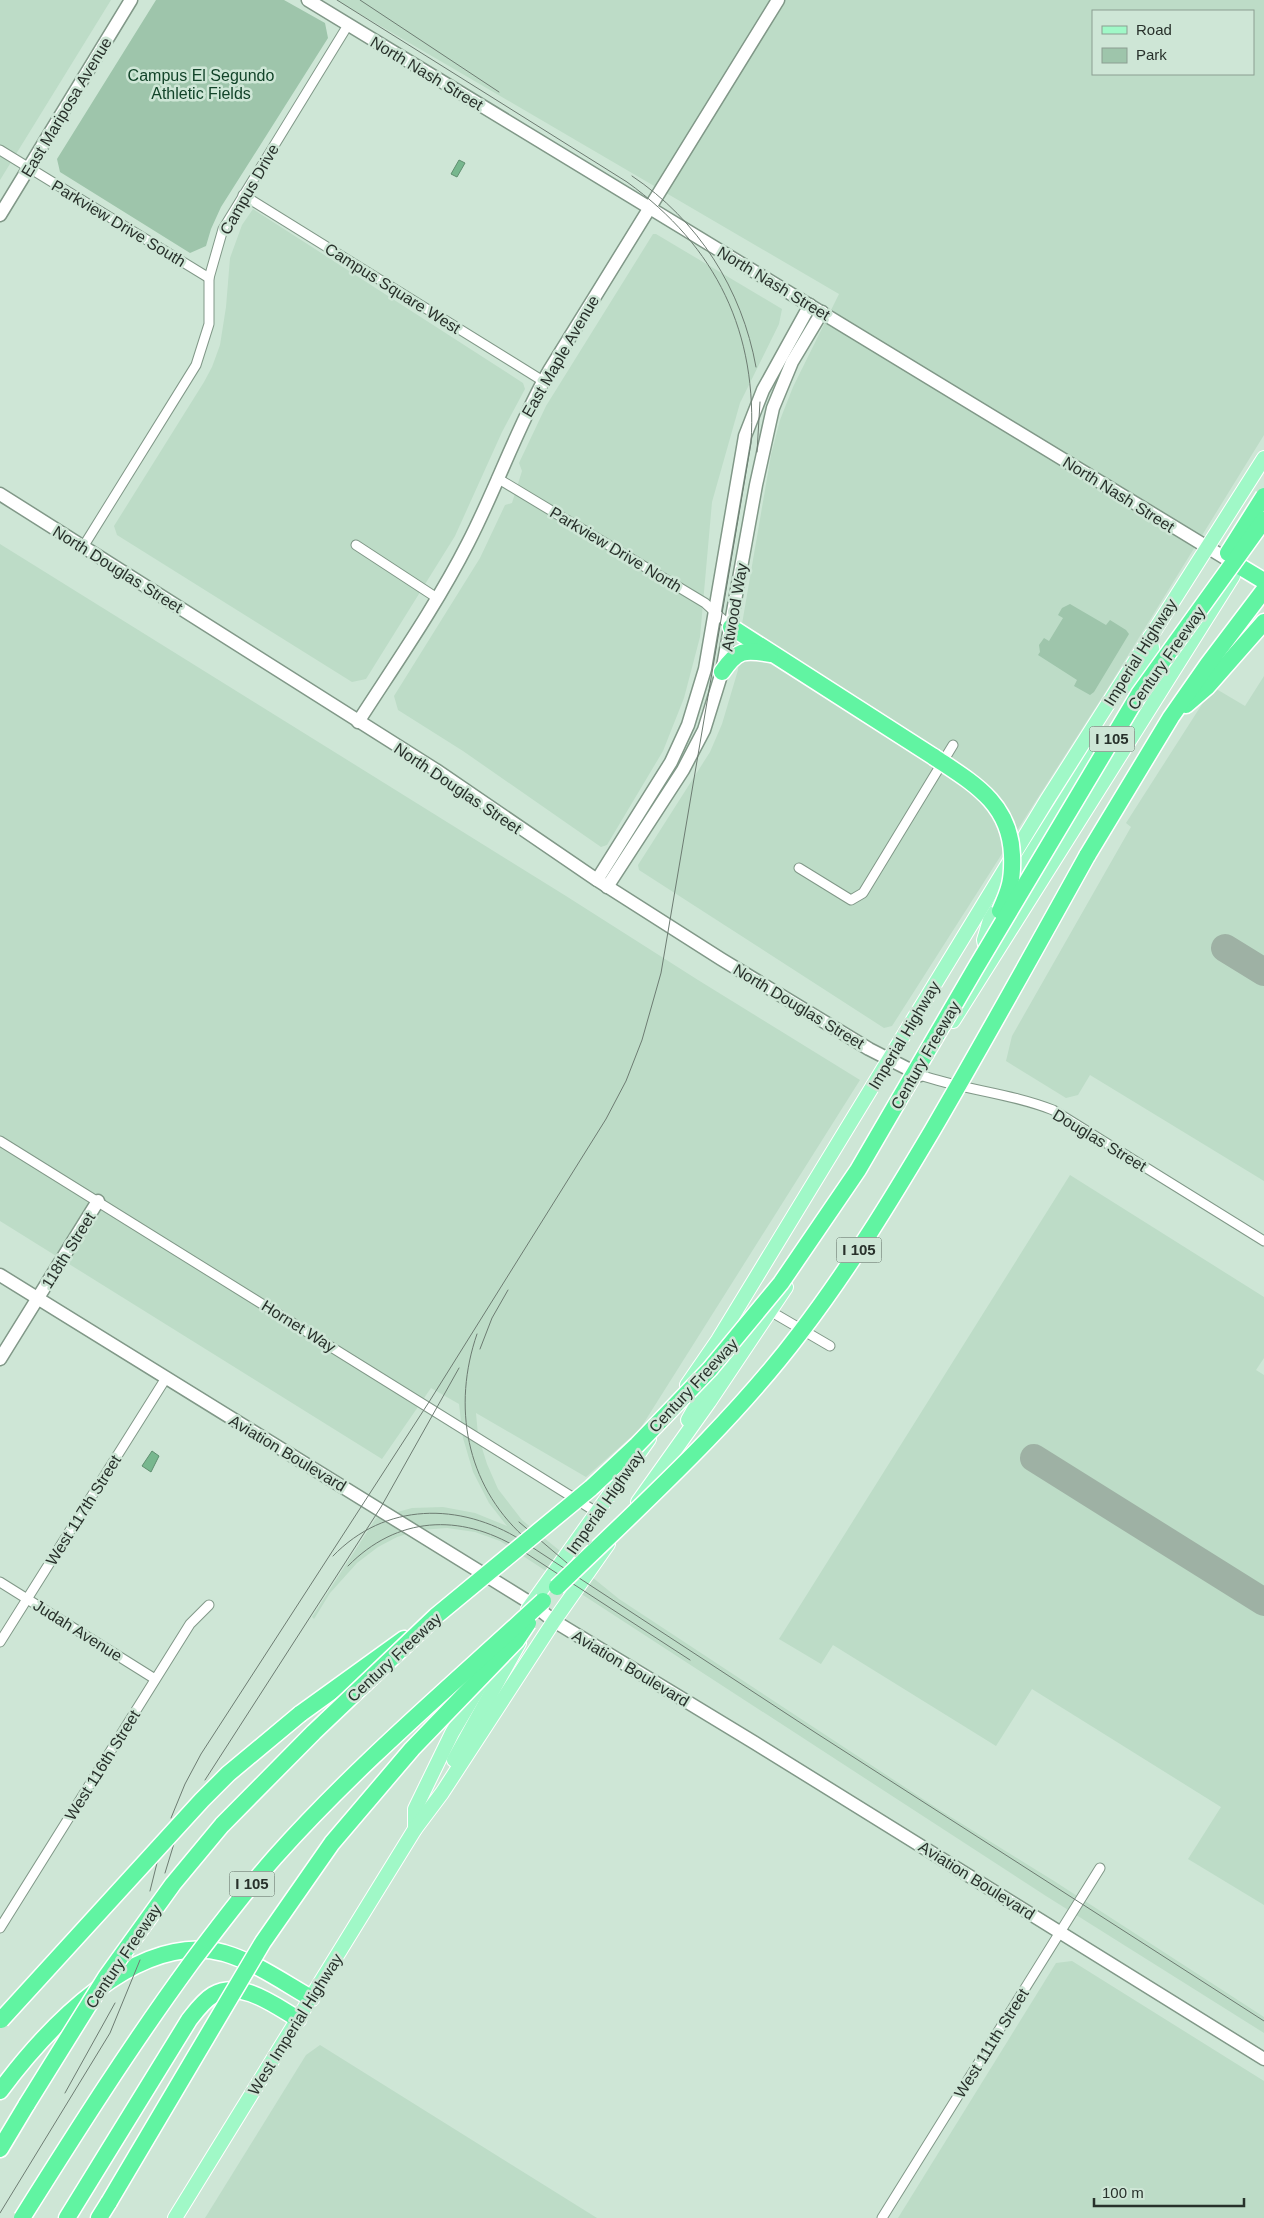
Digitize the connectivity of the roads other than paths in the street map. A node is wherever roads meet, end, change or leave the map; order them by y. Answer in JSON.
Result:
{"nodes":[{"id":1,"x":131,"y":0,"type":"edge"},
{"id":2,"x":308,"y":0,"type":"edge"},
{"id":3,"x":778,"y":0,"type":"edge"},
{"id":4,"x":348,"y":25,"type":"junction"},
{"id":5,"x":0,"y":150,"type":"edge"},
{"id":6,"x":29,"y":168,"type":"junction"},
{"id":7,"x":243,"y":195,"type":"junction"},
{"id":8,"x":650,"y":207,"type":"junction"},
{"id":9,"x":0,"y":215,"type":"edge"},
{"id":10,"x":209,"y":278,"type":"junction"},
{"id":11,"x":810,"y":305,"type":"junction"},
{"id":12,"x":822,"y":312,"type":"junction"},
{"id":13,"x":543,"y":381,"type":"junction"},
{"id":14,"x":1264,"y":458,"type":"edge"},
{"id":15,"x":497,"y":478,"type":"junction"},
{"id":16,"x":0,"y":494,"type":"edge"},
{"id":17,"x":1264,"y":496,"type":"edge"},
{"id":18,"x":1264,"y":520,"type":"edge"},
{"id":19,"x":1264,"y":526,"type":"edge"},
{"id":20,"x":356,"y":545,"type":"dead end"},
{"id":21,"x":83,"y":547,"type":"junction"},
{"id":22,"x":1207,"y":548,"type":"junction"},
{"id":23,"x":1239,"y":566,"type":"junction"},
{"id":24,"x":1264,"y":581,"type":"edge"},
{"id":25,"x":1264,"y":590,"type":"edge"},
{"id":26,"x":437,"y":598,"type":"junction"},
{"id":27,"x":714,"y":612,"type":"junction"},
{"id":28,"x":1264,"y":622,"type":"edge"},
{"id":29,"x":731,"y":627,"type":"junction"},
{"id":30,"x":1150,"y":637,"type":"junction"},
{"id":31,"x":772,"y":654,"type":"junction"},
{"id":32,"x":722,"y":672,"type":"junction"},
{"id":33,"x":1139,"y":694,"type":"junction"},
{"id":34,"x":1171,"y":717,"type":"junction"},
{"id":35,"x":358,"y":722,"type":"junction"},
{"id":36,"x":953,"y":745,"type":"dead end"},
{"id":37,"x":1047,"y":800,"type":"junction"},
{"id":38,"x":1060,"y":808,"type":"junction"},
{"id":39,"x":1078,"y":820,"type":"junction"},
{"id":40,"x":799,"y":868,"type":"dead end"},
{"id":41,"x":602,"y":884,"type":"junction"},
{"id":42,"x":990,"y":961,"type":"junction"},
{"id":43,"x":975,"y":969,"type":"junction"},
{"id":44,"x":888,"y":1060,"type":"junction"},
{"id":45,"x":920,"y":1075,"type":"junction"},
{"id":46,"x":0,"y":1140,"type":"edge"},
{"id":47,"x":98,"y":1201,"type":"junction"},
{"id":48,"x":1264,"y":1241,"type":"edge"},
{"id":49,"x":0,"y":1275,"type":"edge"},
{"id":50,"x":748,"y":1291,"type":"junction"},
{"id":51,"x":38,"y":1298,"type":"junction"},
{"id":52,"x":770,"y":1311,"type":"junction"},
{"id":53,"x":830,"y":1346,"type":"dead end"},
{"id":54,"x":0,"y":1359,"type":"edge"},
{"id":55,"x":166,"y":1378,"type":"junction"},
{"id":56,"x":676,"y":1448,"type":"junction"},
{"id":57,"x":598,"y":1513,"type":"junction"},
{"id":58,"x":0,"y":1582,"type":"edge"},
{"id":59,"x":27,"y":1599,"type":"junction"},
{"id":60,"x":538,"y":1602,"type":"junction"},
{"id":61,"x":209,"y":1605,"type":"dead end"},
{"id":62,"x":436,"y":1616,"type":"junction"},
{"id":63,"x":554,"y":1621,"type":"junction"},
{"id":64,"x":0,"y":1642,"type":"edge"},
{"id":65,"x":155,"y":1679,"type":"junction"},
{"id":66,"x":442,"y":1793,"type":"junction"},
{"id":67,"x":415,"y":1829,"type":"junction"},
{"id":68,"x":1100,"y":1868,"type":"dead end"},
{"id":69,"x":0,"y":1928,"type":"edge"},
{"id":70,"x":1060,"y":1931,"type":"junction"},
{"id":71,"x":311,"y":1998,"type":"junction"},
{"id":72,"x":298,"y":2019,"type":"junction"},
{"id":73,"x":0,"y":2020,"type":"edge"},
{"id":74,"x":1264,"y":2059,"type":"edge"},
{"id":75,"x":0,"y":2091,"type":"edge"},
{"id":76,"x":0,"y":2149,"type":"edge"},
{"id":77,"x":22,"y":2218,"type":"edge"},
{"id":78,"x":67,"y":2218,"type":"edge"},
{"id":79,"x":99,"y":2218,"type":"edge"},
{"id":80,"x":175,"y":2218,"type":"edge"},
{"id":81,"x":882,"y":2218,"type":"edge"}],
"edges":[{"from":1,"to":6,"type":"street","name":"East Mariposa Avenue"},
{"from":2,"to":4,"type":"street","name":"North Nash Street"},
{"from":3,"to":8,"type":"street","name":"East Maple Avenue"},
{"from":4,"to":7,"type":"street","name":"Campus Drive"},
{"from":4,"to":8,"type":"street","name":"North Nash Street"},
{"from":5,"to":6,"type":"street","name":"Parkview Drive South"},
{"from":6,"to":9,"type":"street","name":"East Mariposa Avenue"},
{"from":6,"to":10,"type":"street","name":"Parkview Drive South"},
{"from":7,"to":10,"type":"street","name":"Campus Drive"},
{"from":7,"to":13,"type":"street","name":"Campus Square West"},
{"from":8,"to":11,"type":"street","name":"North Nash Street"},
{"from":8,"to":13,"type":"street","name":"East Maple Avenue"},
{"from":10,"to":21,"type":"street","name":"Campus Drive"},
{"from":11,"to":12,"type":"street","name":"North Nash Street"},
{"from":11,"to":27,"type":"street","name":"Atwood Way"},
{"from":12,"to":22,"type":"street","name":"North Nash Street"},
{"from":12,"to":29,"type":"street","name":"Atwood Way"},
{"from":13,"to":15,"type":"street","name":"East Maple Avenue"},
{"from":14,"to":22,"type":"main road","name":"Imperial Highway"},
{"from":15,"to":26,"type":"street","name":"East Maple Avenue"},
{"from":15,"to":27,"type":"street","name":"Parkview Drive North"},
{"from":16,"to":21,"type":"street","name":"North Douglas Street"},
{"from":17,"to":33,"type":"highway","bridge":true},
{"from":18,"to":33,"type":"highway","name":"Century Freeway","number":"I 105","bridge":true},
{"from":19,"to":23,"type":"main road","name":"Imperial Highway"},
{"from":20,"to":26,"type":"street"},
{"from":21,"to":35,"type":"street","name":"North Douglas Street"},
{"from":22,"to":23,"type":"street","name":"North Nash Street"},
{"from":22,"to":30,"type":"main road","name":"Imperial Highway"},
{"from":23,"to":24,"type":"highway"},
{"from":23,"to":39,"type":"main road","name":"Imperial Highway"},
{"from":25,"to":34,"type":"highway","number":"I 105"},
{"from":26,"to":35,"type":"street","name":"East Maple Avenue"},
{"from":27,"to":29,"type":"street","name":"Parkview Drive North"},
{"from":27,"to":41,"type":"street","name":"Atwood Way"},
{"from":28,"to":34,"type":"highway"},
{"from":29,"to":31,"type":"highway"},
{"from":29,"to":32,"type":"street","name":"Atwood Way"},
{"from":30,"to":37,"type":"main road","name":"Imperial Highway"},
{"from":30,"to":38,"type":"main road"},
{"from":31,"to":32,"type":"highway"},
{"from":31,"to":43,"type":"highway","bridge":true},
{"from":32,"to":41,"type":"street","name":"Atwood Way"},
{"from":33,"to":43,"type":"highway","name":"Century Freeway","number":"I 105","bridge":true},
{"from":34,"to":60,"type":"highway","number":"I 105","bridge":true},
{"from":35,"to":41,"type":"street","name":"North Douglas Street"},
{"from":36,"to":40,"type":"street"},
{"from":37,"to":38,"type":"street"},
{"from":37,"to":44,"type":"main road","name":"Imperial Highway"},
{"from":38,"to":39,"type":"street"},
{"from":38,"to":42,"type":"main road"},
{"from":39,"to":42,"type":"main road","name":"Imperial Highway"},
{"from":41,"to":44,"type":"street","name":"North Douglas Street"},
{"from":42,"to":45,"type":"main road","name":"Imperial Highway"},
{"from":43,"to":62,"type":"highway","name":"Century Freeway","number":"I 105","bridge":true},
{"from":44,"to":45,"type":"street","name":"North Douglas Street"},
{"from":44,"to":50,"type":"main road","name":"Imperial Highway"},
{"from":45,"to":48,"type":"street","name":"Douglas Street"},
{"from":45,"to":52,"type":"main road","name":"Imperial Highway"},
{"from":46,"to":47,"type":"street","name":"Hornet Way"},
{"from":47,"to":51,"type":"street","name":"118th Street"},
{"from":47,"to":57,"type":"street","name":"Hornet Way"},
{"from":49,"to":51,"type":"street","name":"Aviation Boulevard"},
{"from":50,"to":56,"type":"main road"},
{"from":50,"to":57,"type":"main road","name":"Imperial Highway"},
{"from":51,"to":54,"type":"street","name":"118th Street"},
{"from":51,"to":55,"type":"street","name":"Aviation Boulevard"},
{"from":52,"to":53,"type":"street"},
{"from":52,"to":56,"type":"main road","name":"Imperial Highway"},
{"from":55,"to":59,"type":"street","name":"West 117th Street"},
{"from":55,"to":60,"type":"street","name":"Aviation Boulevard"},
{"from":56,"to":63,"type":"main road","name":"Imperial Highway"},
{"from":57,"to":60,"type":"main road","name":"Imperial Highway"},
{"from":58,"to":59,"type":"street","name":"Judah Avenue"},
{"from":59,"to":64,"type":"street","name":"West 117th Street"},
{"from":59,"to":65,"type":"street","name":"Judah Avenue"},
{"from":60,"to":63,"type":"street","name":"Aviation Boulevard"},
{"from":60,"to":66,"type":"main road"},
{"from":60,"to":67,"type":"main road","name":"West Imperial Highway"},
{"from":60,"to":77,"type":"highway","number":"I 105","bridge":true},
{"from":60,"to":79,"type":"highway","bridge":true},
{"from":61,"to":65,"type":"street","name":"West 116th Street"},
{"from":62,"to":73,"type":"highway","bridge":true},
{"from":62,"to":76,"type":"highway","name":"Century Freeway","number":"I 105","bridge":true},
{"from":63,"to":66,"type":"main road","name":"West Imperial Highway"},
{"from":63,"to":70,"type":"street","name":"Aviation Boulevard"},
{"from":65,"to":69,"type":"street","name":"West 116th Street"},
{"from":66,"to":67,"type":"main road","name":"West Imperial Highway"},
{"from":67,"to":71,"type":"main road","name":"West Imperial Highway"},
{"from":68,"to":70,"type":"street","name":"West 111th Street"},
{"from":70,"to":74,"type":"street","name":"Aviation Boulevard"},
{"from":70,"to":81,"type":"street","name":"West 111th Street"},
{"from":71,"to":72,"type":"main road","name":"West Imperial Highway"},
{"from":71,"to":75,"type":"highway","bridge":true},
{"from":72,"to":78,"type":"highway"},
{"from":72,"to":80,"type":"main road","name":"West Imperial Highway"}]}
